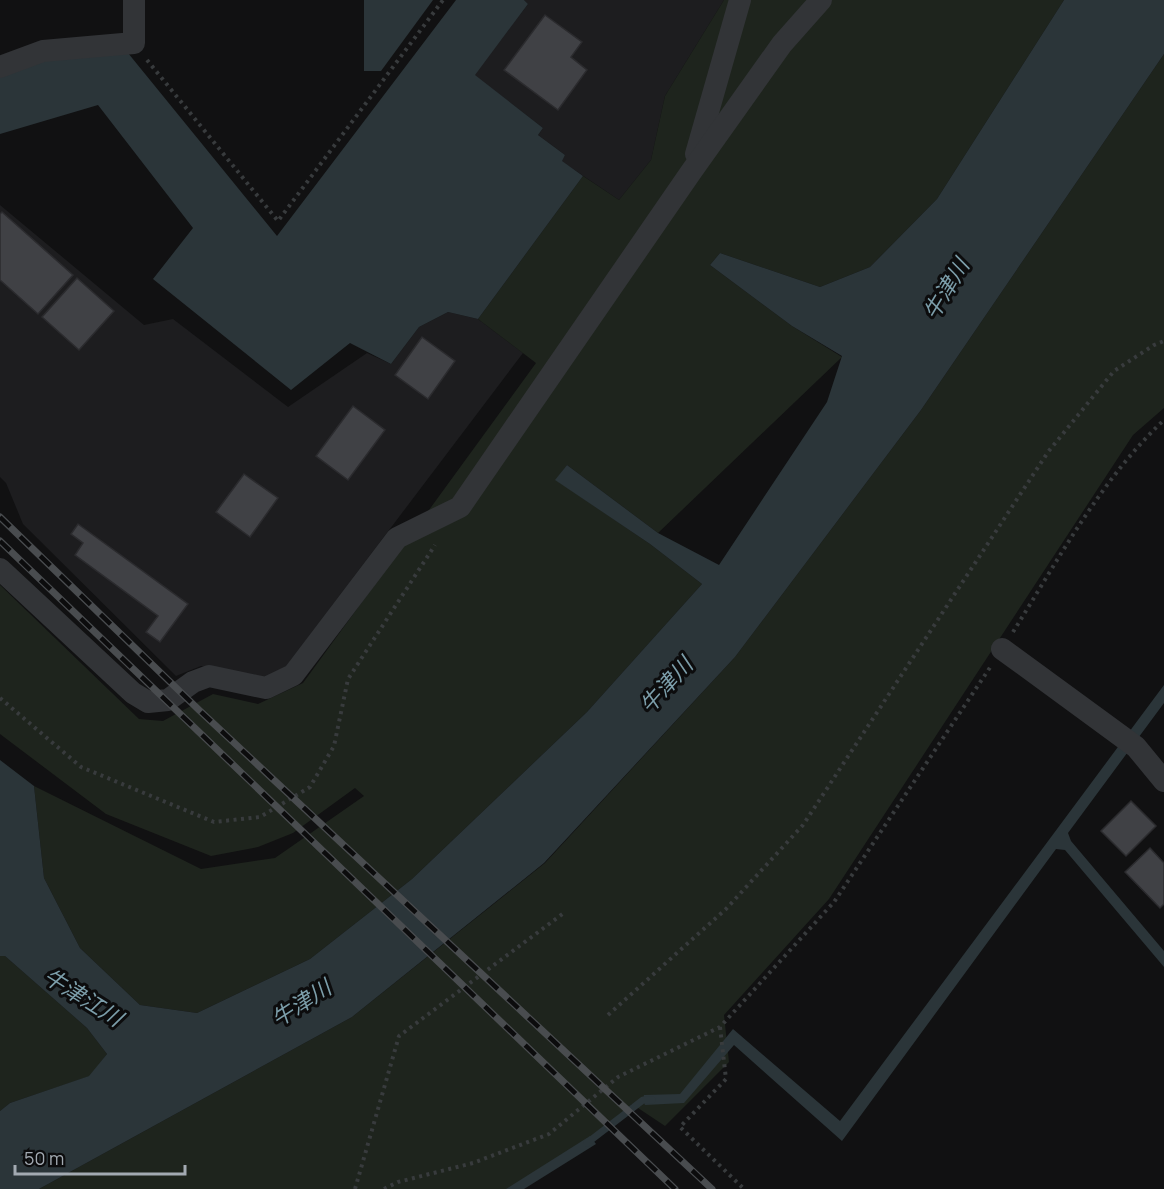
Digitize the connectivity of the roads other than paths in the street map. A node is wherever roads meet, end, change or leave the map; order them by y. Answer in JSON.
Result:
{"nodes":[{"id":1,"x":134,"y":0,"type":"edge"},
{"id":2,"x":740,"y":0,"type":"edge"},
{"id":3,"x":822,"y":0,"type":"edge"},
{"id":4,"x":0,"y":67,"type":"edge"},
{"id":5,"x":691,"y":172,"type":"junction"},
{"id":6,"x":0,"y":569,"type":"edge"},
{"id":7,"x":1002,"y":649,"type":"road end"},
{"id":8,"x":1164,"y":781,"type":"edge"}],
"edges":[{"from":1,"to":4,"type":"street"},
{"from":2,"to":5,"type":"street"},
{"from":3,"to":5,"type":"street"},
{"from":5,"to":6,"type":"street"},
{"from":7,"to":8,"type":"street"}]}
